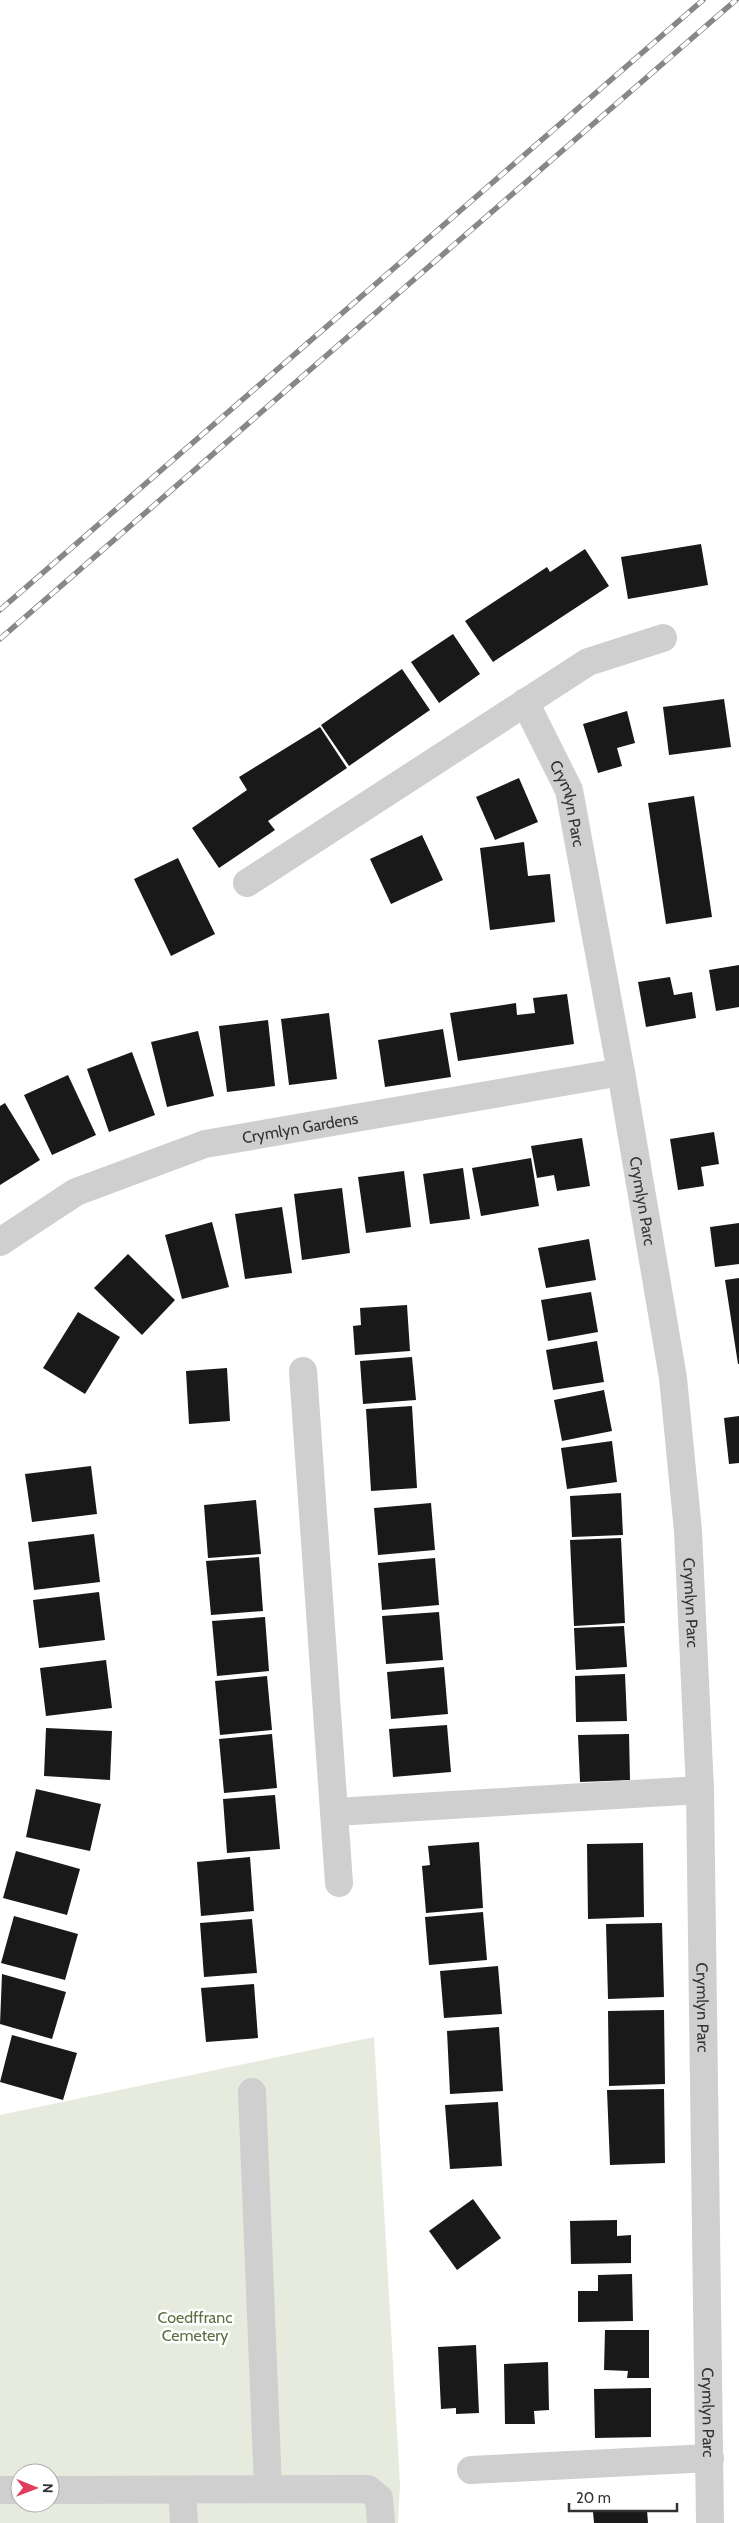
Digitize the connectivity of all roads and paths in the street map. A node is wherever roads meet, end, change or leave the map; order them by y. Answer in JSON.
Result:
{"nodes":[{"id":1,"x":663,"y":638,"type":"dead end"},
{"id":2,"x":525,"y":702,"type":"junction"},
{"id":3,"x":247,"y":883,"type":"dead end"},
{"id":4,"x":621,"y":1072,"type":"junction"},
{"id":5,"x":0,"y":1242,"type":"edge"},
{"id":6,"x":303,"y":1371,"type":"dead end"},
{"id":7,"x":700,"y":1790,"type":"junction"},
{"id":8,"x":335,"y":1812,"type":"junction"},
{"id":9,"x":339,"y":1883,"type":"dead end"},
{"id":10,"x":252,"y":2092,"type":"dead end"},
{"id":11,"x":710,"y":2458,"type":"junction"},
{"id":12,"x":471,"y":2470,"type":"dead end"},
{"id":13,"x":268,"y":2488,"type":"junction"},
{"id":14,"x":60,"y":2490,"type":"edge"},
{"id":15,"x":182,"y":2490,"type":"junction"},
{"id":16,"x":184,"y":2523,"type":"edge"},
{"id":17,"x":381,"y":2523,"type":"edge"},
{"id":18,"x":710,"y":2523,"type":"edge"}],
"edges":[{"from":1,"to":2,"type":"street"},
{"from":2,"to":3,"type":"street"},
{"from":2,"to":4,"type":"street","name":"Crymlyn Parc"},
{"from":4,"to":5,"type":"street","name":"Crymlyn Gardens"},
{"from":4,"to":7,"type":"street","name":"Crymlyn Parc"},
{"from":6,"to":8,"type":"street"},
{"from":7,"to":8,"type":"street"},
{"from":7,"to":11,"type":"street","name":"Crymlyn Parc"},
{"from":8,"to":9,"type":"street"},
{"from":10,"to":13,"type":"street"},
{"from":11,"to":12,"type":"street"},
{"from":11,"to":18,"type":"street","name":"Crymlyn Parc"},
{"from":13,"to":15,"type":"street"},
{"from":13,"to":17,"type":"street"},
{"from":14,"to":15,"type":"street"},
{"from":15,"to":16,"type":"street"}]}
